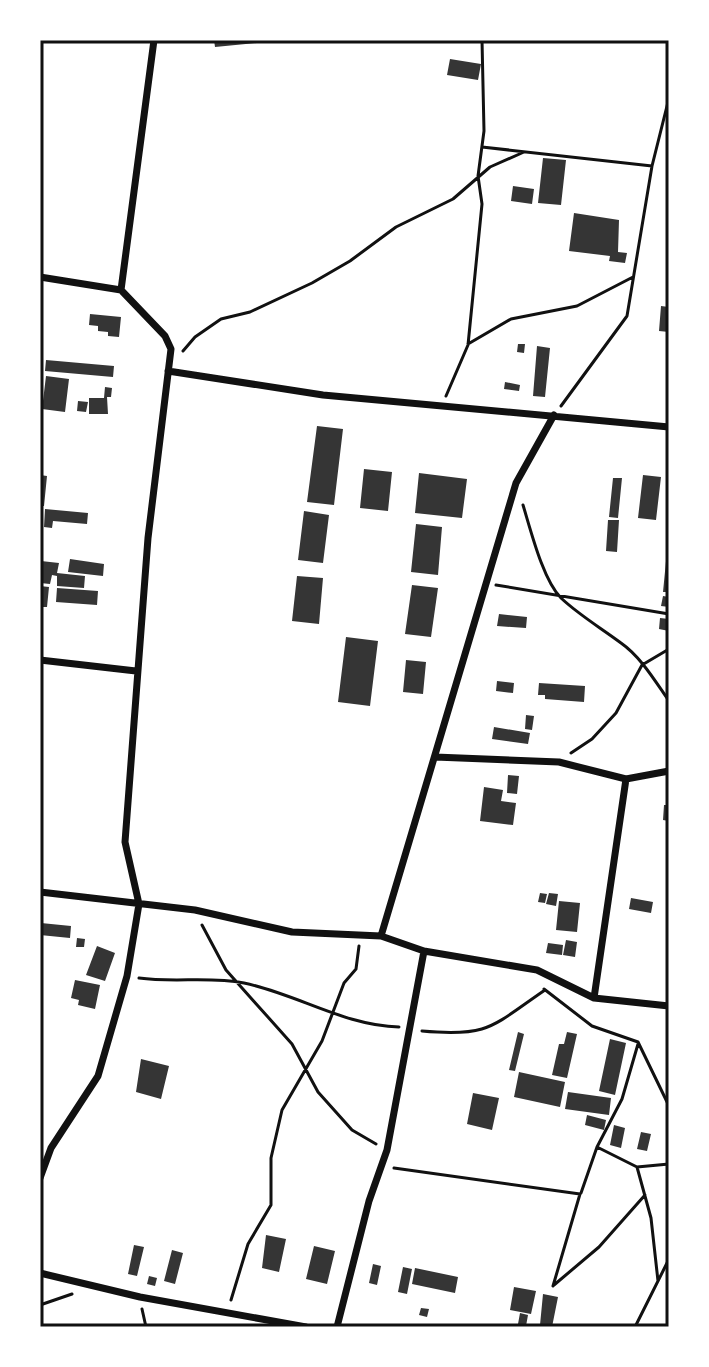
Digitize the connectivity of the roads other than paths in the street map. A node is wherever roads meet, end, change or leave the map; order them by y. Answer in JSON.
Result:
{"nodes":[{"id":1,"x":154,"y":40,"type":"edge"},
{"id":2,"x":40,"y":277,"type":"edge"},
{"id":3,"x":121,"y":290,"type":"junction"},
{"id":4,"x":168,"y":371,"type":"junction"},
{"id":5,"x":554,"y":415,"type":"junction"},
{"id":6,"x":669,"y":427,"type":"edge"},
{"id":7,"x":40,"y":660,"type":"edge"},
{"id":8,"x":136,"y":671,"type":"junction"},
{"id":9,"x":435,"y":757,"type":"junction"},
{"id":10,"x":669,"y":771,"type":"edge"},
{"id":11,"x":626,"y":779,"type":"junction"},
{"id":12,"x":40,"y":892,"type":"edge"},
{"id":13,"x":139,"y":904,"type":"junction"},
{"id":14,"x":381,"y":936,"type":"junction"},
{"id":15,"x":424,"y":951,"type":"junction"},
{"id":16,"x":594,"y":998,"type":"junction"},
{"id":17,"x":669,"y":1006,"type":"edge"},
{"id":18,"x":40,"y":1178,"type":"edge"},
{"id":19,"x":40,"y":1273,"type":"edge"},
{"id":20,"x":306,"y":1327,"type":"edge"},
{"id":21,"x":337,"y":1327,"type":"edge"}],
"edges":[{"from":1,"to":3,"type":"street"},
{"from":2,"to":3,"type":"street"},
{"from":3,"to":4,"type":"street"},
{"from":4,"to":5,"type":"street"},
{"from":4,"to":8,"type":"street"},
{"from":5,"to":6,"type":"street"},
{"from":5,"to":9,"type":"street"},
{"from":7,"to":8,"type":"street"},
{"from":8,"to":13,"type":"street"},
{"from":9,"to":11,"type":"street"},
{"from":9,"to":14,"type":"street"},
{"from":10,"to":11,"type":"street"},
{"from":11,"to":16,"type":"street"},
{"from":12,"to":13,"type":"street"},
{"from":13,"to":14,"type":"street"},
{"from":13,"to":18,"type":"street"},
{"from":14,"to":15,"type":"street"},
{"from":15,"to":16,"type":"street"},
{"from":15,"to":21,"type":"street"},
{"from":16,"to":17,"type":"street"},
{"from":19,"to":20,"type":"street"}]}
